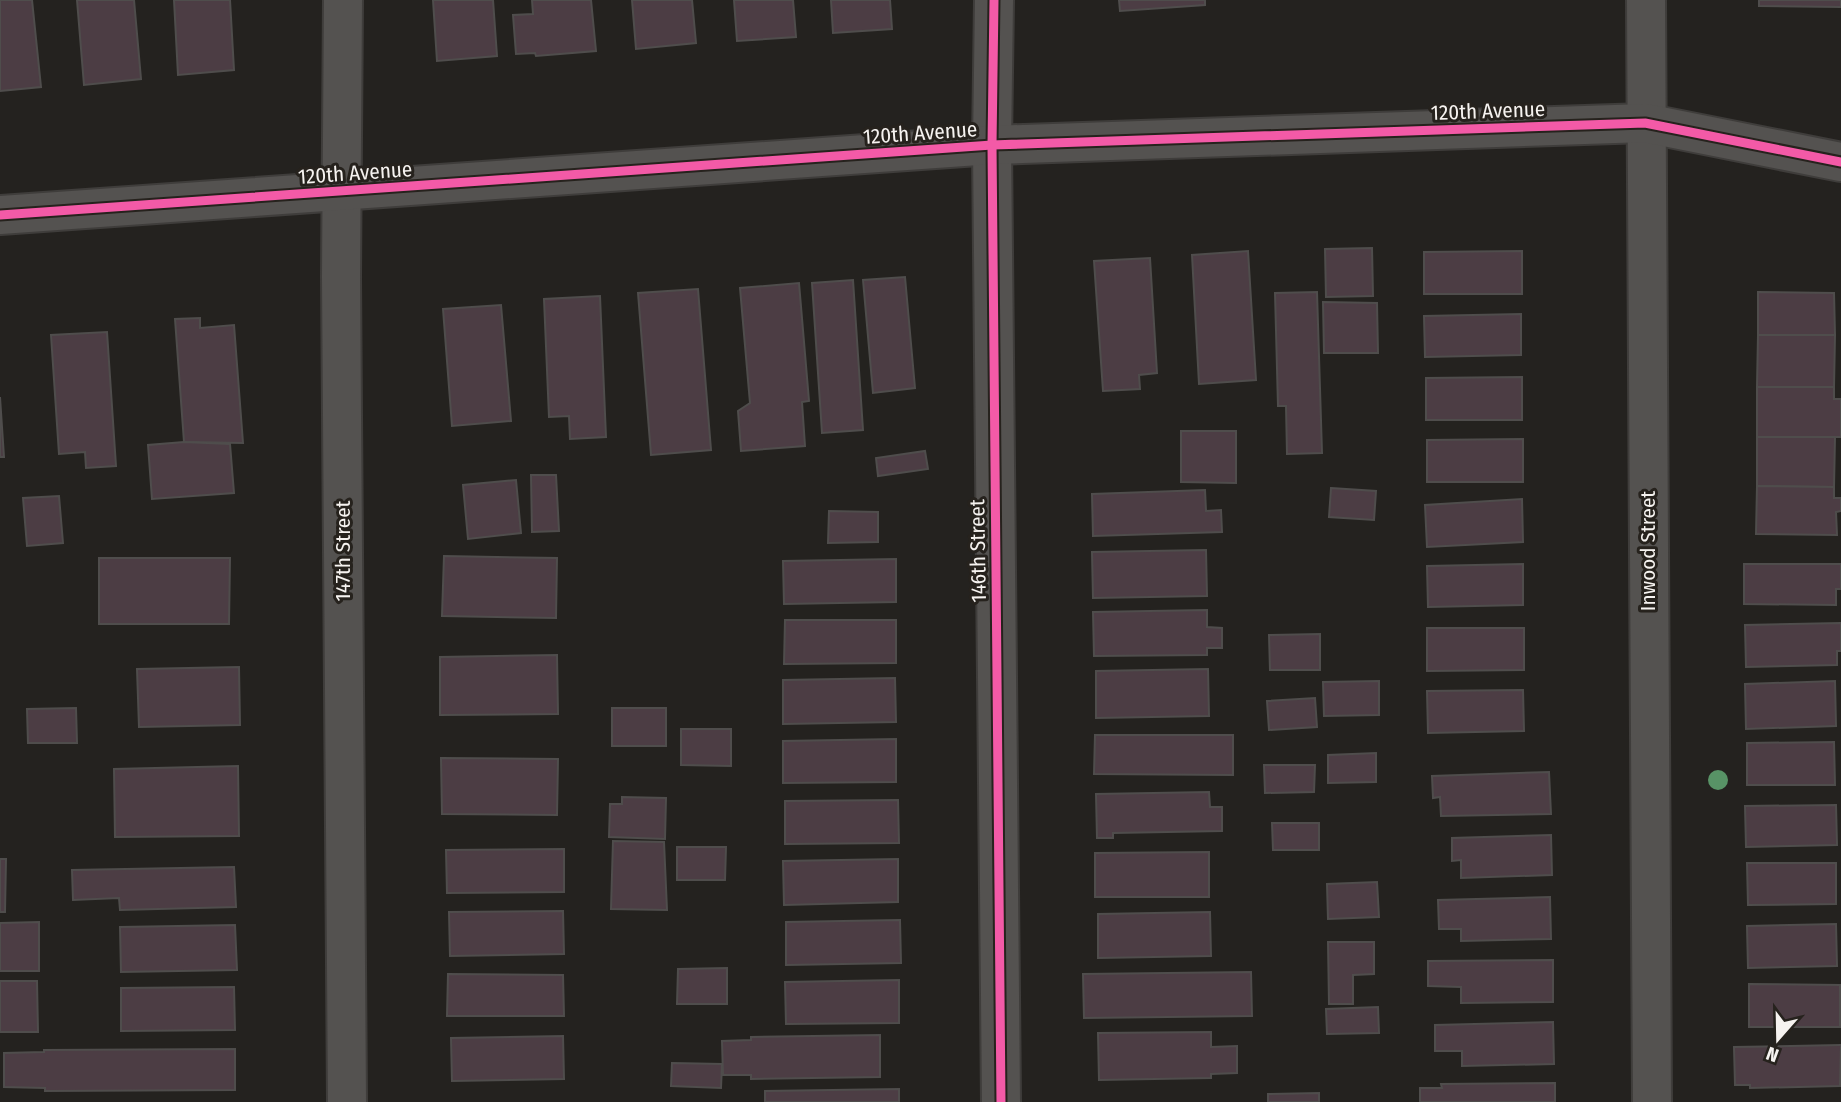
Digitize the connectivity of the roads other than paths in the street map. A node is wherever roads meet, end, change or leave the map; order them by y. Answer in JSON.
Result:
{"nodes":[{"id":1,"x":343,"y":0,"type":"edge"},
{"id":2,"x":994,"y":0,"type":"edge"},
{"id":3,"x":1647,"y":0,"type":"edge"},
{"id":4,"x":1645,"y":123,"type":"junction"},
{"id":5,"x":992,"y":145,"type":"junction"},
{"id":6,"x":1841,"y":162,"type":"edge"},
{"id":7,"x":341,"y":192,"type":"junction"},
{"id":8,"x":0,"y":215,"type":"edge"},
{"id":9,"x":347,"y":1102,"type":"edge"},
{"id":10,"x":1001,"y":1102,"type":"edge"},
{"id":11,"x":1652,"y":1102,"type":"edge"}],
"edges":[{"from":1,"to":7,"type":"street","name":"147th Street"},
{"from":2,"to":5,"type":"street","name":"146th Street"},
{"from":3,"to":4,"type":"street","name":"Inwood Street"},
{"from":4,"to":5,"type":"street","name":"120th Avenue"},
{"from":4,"to":6,"type":"street","name":"120th Avenue"},
{"from":4,"to":11,"type":"street","name":"Inwood Street"},
{"from":5,"to":7,"type":"street","name":"120th Avenue"},
{"from":5,"to":10,"type":"street","name":"146th Street"},
{"from":7,"to":8,"type":"street","name":"120th Avenue"},
{"from":7,"to":9,"type":"street","name":"147th Street"}]}
